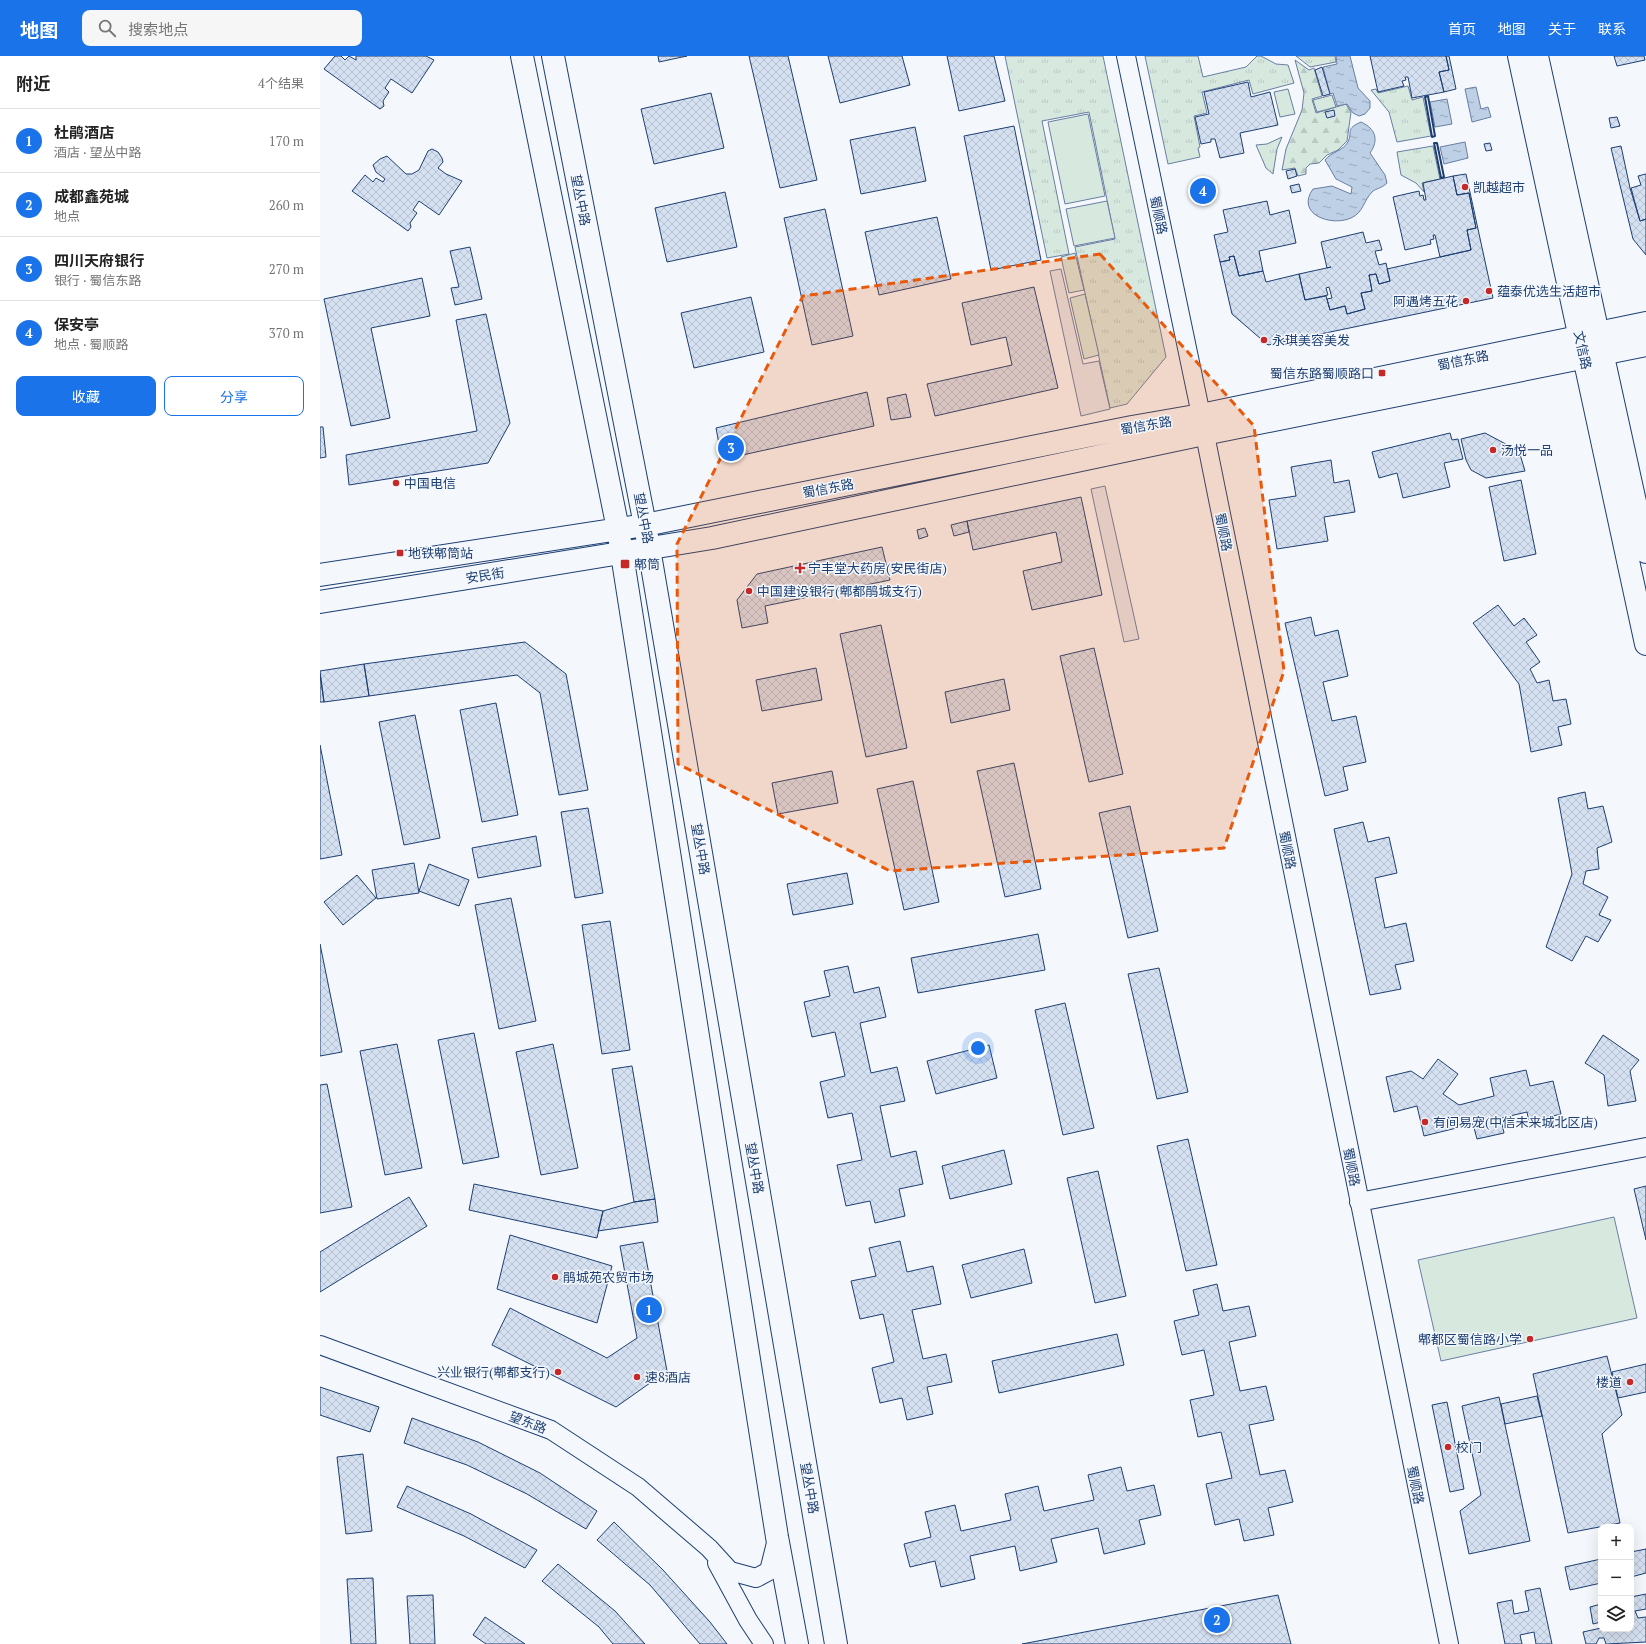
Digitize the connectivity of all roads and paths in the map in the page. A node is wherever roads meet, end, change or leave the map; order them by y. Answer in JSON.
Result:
{"nodes":[{"id":1,"x":522,"y":56,"type":"edge"},
{"id":2,"x":553,"y":56,"type":"edge"},
{"id":3,"x":1126,"y":56,"type":"edge"},
{"id":4,"x":1519,"y":56,"type":"edge"},
{"id":5,"x":1537,"y":56,"type":"edge"},
{"id":6,"x":1646,"y":323,"type":"edge"},
{"id":7,"x":1589,"y":334,"type":"junction"},
{"id":8,"x":1646,"y":345,"type":"edge"},
{"id":9,"x":1593,"y":355,"type":"junction"},
{"id":10,"x":1202,"y":425,"type":"junction"},
{"id":11,"x":646,"y":525,"type":"junction"},
{"id":12,"x":618,"y":529,"type":"junction"},
{"id":13,"x":650,"y":549,"type":"junction"},
{"id":14,"x":1646,"y":552,"type":"edge"},
{"id":15,"x":622,"y":553,"type":"junction"},
{"id":16,"x":320,"y":575,"type":"edge"},
{"id":17,"x":320,"y":602,"type":"edge"},
{"id":18,"x":1646,"y":644,"type":"edge"},
{"id":19,"x":1646,"y":1147,"type":"edge"},
{"id":20,"x":1359,"y":1202,"type":"junction"},
{"id":21,"x":320,"y":1345,"type":"edge"},
{"id":22,"x":777,"y":1536,"type":"junction"},
{"id":23,"x":709,"y":1548,"type":"junction"},
{"id":24,"x":764,"y":1644,"type":"edge"},
{"id":25,"x":797,"y":1644,"type":"edge"},
{"id":26,"x":836,"y":1644,"type":"edge"},
{"id":27,"x":1449,"y":1644,"type":"edge"}],
"edges":[{"from":1,"to":12,"type":"main road"},
{"from":2,"to":11,"type":"main road","name":"望丛中路"},
{"from":3,"to":10,"type":"street","name":"蜀顺路"},
{"from":4,"to":7,"type":"main road","name":"文信路"},
{"from":5,"to":7,"type":"main road"},
{"from":6,"to":7,"type":"main road","name":"蜀信东路"},
{"from":7,"to":9,"type":"main road"},
{"from":7,"to":10,"type":"main road","name":"蜀信东路"},
{"from":8,"to":9,"type":"main road","name":"蜀信东路"},
{"from":9,"to":10,"type":"main road","name":"蜀信东路"},
{"from":9,"to":14,"type":"main road"},
{"from":9,"to":18,"type":"main road","name":"文信路"},
{"from":10,"to":11,"type":"main road","name":"蜀信东路"},
{"from":10,"to":13,"type":"main road","name":"蜀信东路"},
{"from":10,"to":20,"type":"street","name":"蜀顺路"},
{"from":11,"to":12,"type":"main road","name":"安民街"},
{"from":11,"to":13,"type":"main road","name":"望丛中路"},
{"from":12,"to":15,"type":"main road"},
{"from":12,"to":16,"type":"main road","name":"安民街"},
{"from":13,"to":15,"type":"main road","name":"安民街"},
{"from":13,"to":26,"type":"main road","name":"望丛中路"},
{"from":15,"to":17,"type":"main road","name":"安民街"},
{"from":15,"to":22,"type":"main road"},
{"from":19,"to":20,"type":"street"},
{"from":20,"to":27,"type":"street","name":"蜀顺路"},
{"from":21,"to":23,"type":"street","name":"望东路"},
{"from":22,"to":23,"type":"street","name":"望东路"},
{"from":22,"to":25,"type":"main road"},
{"from":23,"to":24,"type":"street","name":"望东路"}]}
